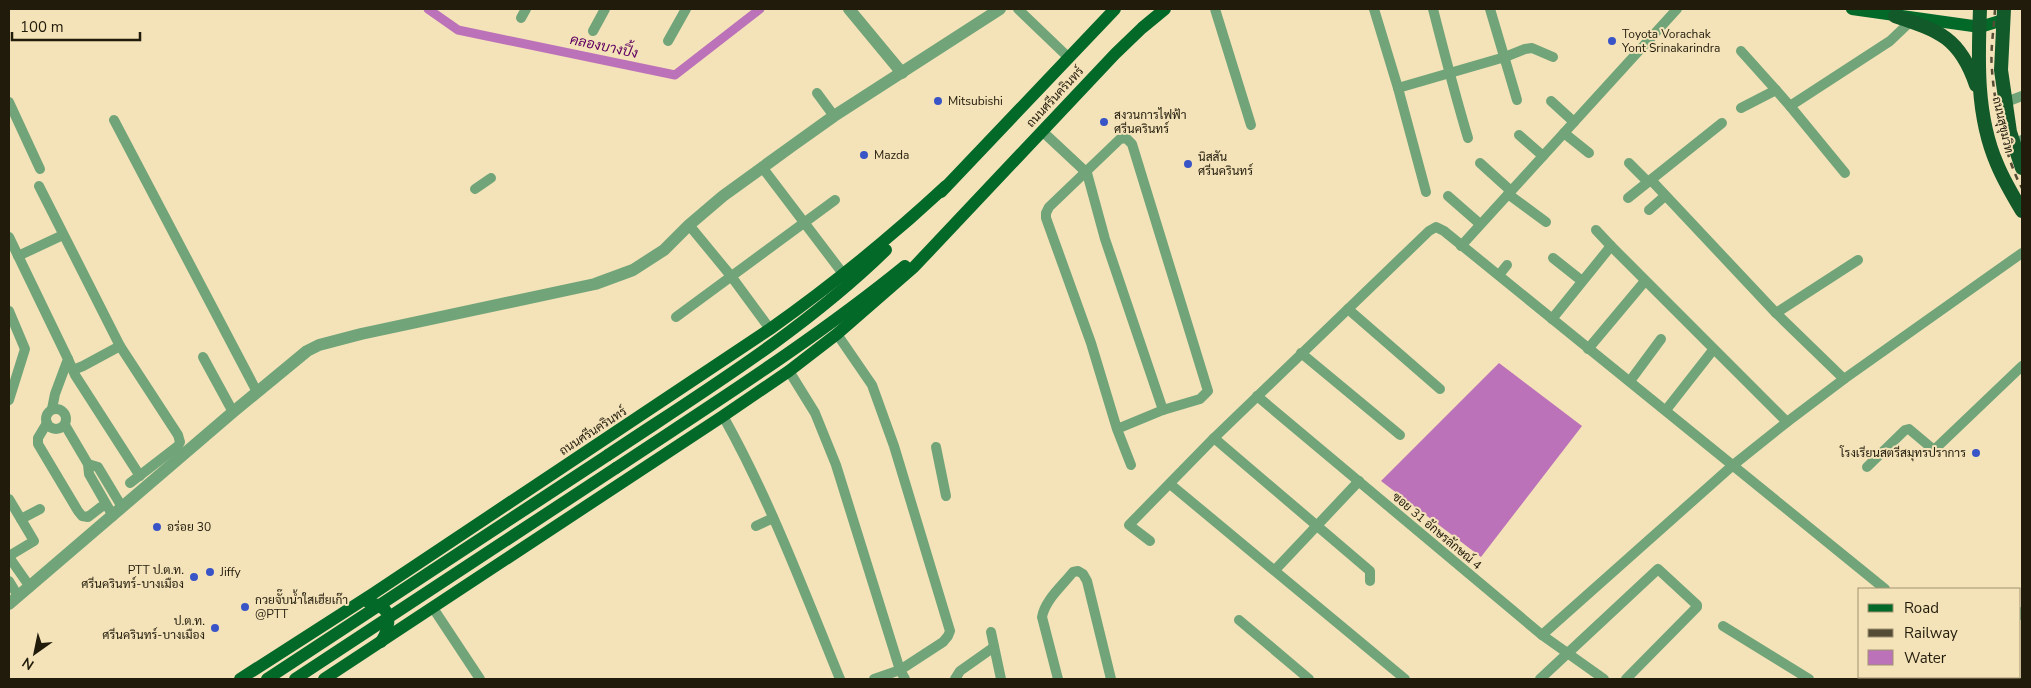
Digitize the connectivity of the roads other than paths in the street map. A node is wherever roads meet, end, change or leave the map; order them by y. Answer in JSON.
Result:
{"nodes":[{"id":1,"x":605,"y":9,"type":"edge"},
{"id":2,"x":686,"y":9,"type":"edge"},
{"id":3,"x":850,"y":9,"type":"edge"},
{"id":4,"x":1000,"y":9,"type":"edge"},
{"id":5,"x":1018,"y":9,"type":"edge"},
{"id":6,"x":1115,"y":9,"type":"edge"},
{"id":7,"x":1165,"y":9,"type":"edge"},
{"id":8,"x":1207,"y":9,"type":"edge"},
{"id":9,"x":1215,"y":9,"type":"edge"},
{"id":10,"x":1374,"y":9,"type":"edge"},
{"id":11,"x":1433,"y":9,"type":"edge"},
{"id":12,"x":1490,"y":9,"type":"edge"},
{"id":13,"x":1677,"y":9,"type":"edge"},
{"id":14,"x":1856,"y":9,"type":"edge"},
{"id":15,"x":1980,"y":9,"type":"edge"},
{"id":16,"x":2003,"y":15,"type":"edge"},
{"id":17,"x":1895,"y":16,"type":"junction"},
{"id":18,"x":1911,"y":21,"type":"junction"},
{"id":19,"x":1219,"y":25,"type":"junction"},
{"id":20,"x":1980,"y":27,"type":"junction"},
{"id":21,"x":593,"y":31,"type":"dead end"},
{"id":22,"x":668,"y":41,"type":"dead end"},
{"id":23,"x":1741,"y":52,"type":"dead end"},
{"id":24,"x":1068,"y":57,"type":"junction"},
{"id":25,"x":1505,"y":57,"type":"junction"},
{"id":26,"x":1553,"y":57,"type":"dead end"},
{"id":27,"x":1450,"y":72,"type":"junction"},
{"id":28,"x":902,"y":73,"type":"junction"},
{"id":29,"x":1398,"y":88,"type":"junction"},
{"id":30,"x":1776,"y":90,"type":"junction"},
{"id":31,"x":817,"y":93,"type":"dead end"},
{"id":32,"x":2022,"y":96,"type":"edge"},
{"id":33,"x":1518,"y":100,"type":"dead end"},
{"id":34,"x":1981,"y":100,"type":"junction"},
{"id":35,"x":1551,"y":101,"type":"dead end"},
{"id":36,"x":9,"y":102,"type":"edge"},
{"id":37,"x":2006,"y":102,"type":"junction"},
{"id":38,"x":1790,"y":106,"type":"junction"},
{"id":39,"x":1742,"y":108,"type":"dead end"},
{"id":40,"x":834,"y":116,"type":"junction"},
{"id":41,"x":114,"y":120,"type":"dead end"},
{"id":42,"x":1574,"y":122,"type":"junction"},
{"id":43,"x":1722,"y":123,"type":"dead end"},
{"id":44,"x":1251,"y":125,"type":"dead end"},
{"id":45,"x":1042,"y":131,"type":"junction"},
{"id":46,"x":1564,"y":133,"type":"junction"},
{"id":47,"x":1519,"y":134,"type":"dead end"},
{"id":48,"x":1468,"y":138,"type":"dead end"},
{"id":49,"x":2019,"y":144,"type":"edge"},
{"id":50,"x":1589,"y":153,"type":"dead end"},
{"id":51,"x":1543,"y":156,"type":"junction"},
{"id":52,"x":1480,"y":163,"type":"dead end"},
{"id":53,"x":1630,"y":163,"type":"dead end"},
{"id":54,"x":762,"y":167,"type":"junction"},
{"id":55,"x":2022,"y":168,"type":"edge"},
{"id":56,"x":40,"y":169,"type":"dead end"},
{"id":57,"x":1087,"y":172,"type":"junction"},
{"id":58,"x":1845,"y":173,"type":"dead end"},
{"id":59,"x":491,"y":178,"type":"dead end"},
{"id":60,"x":1649,"y":181,"type":"junction"},
{"id":61,"x":39,"y":186,"type":"dead end"},
{"id":62,"x":946,"y":186,"type":"junction"},
{"id":63,"x":475,"y":189,"type":"dead end"},
{"id":64,"x":1426,"y":192,"type":"dead end"},
{"id":65,"x":1510,"y":193,"type":"junction"},
{"id":66,"x":1448,"y":196,"type":"dead end"},
{"id":67,"x":1665,"y":196,"type":"junction"},
{"id":68,"x":1628,"y":198,"type":"dead end"},
{"id":69,"x":835,"y":200,"type":"dead end"},
{"id":70,"x":969,"y":209,"type":"junction"},
{"id":71,"x":1649,"y":210,"type":"dead end"},
{"id":72,"x":2022,"y":211,"type":"edge"},
{"id":73,"x":1546,"y":222,"type":"dead end"},
{"id":74,"x":804,"y":223,"type":"junction"},
{"id":75,"x":1480,"y":224,"type":"junction"},
{"id":76,"x":689,"y":225,"type":"junction"},
{"id":77,"x":1596,"y":230,"type":"dead end"},
{"id":78,"x":63,"y":235,"type":"junction"},
{"id":79,"x":9,"y":237,"type":"edge"},
{"id":80,"x":1461,"y":246,"type":"junction"},
{"id":81,"x":1611,"y":246,"type":"junction"},
{"id":82,"x":2022,"y":253,"type":"edge"},
{"id":83,"x":18,"y":256,"type":"junction"},
{"id":84,"x":1553,"y":258,"type":"dead end"},
{"id":85,"x":1858,"y":260,"type":"dead end"},
{"id":86,"x":1507,"y":265,"type":"dead end"},
{"id":87,"x":844,"y":275,"type":"junction"},
{"id":88,"x":1498,"y":275,"type":"junction"},
{"id":89,"x":731,"y":276,"type":"junction"},
{"id":90,"x":1582,"y":281,"type":"junction"},
{"id":91,"x":1645,"y":281,"type":"junction"},
{"id":92,"x":1348,"y":309,"type":"junction"},
{"id":93,"x":9,"y":311,"type":"edge"},
{"id":94,"x":1776,"y":313,"type":"junction"},
{"id":95,"x":676,"y":317,"type":"dead end"},
{"id":96,"x":1552,"y":319,"type":"junction"},
{"id":97,"x":770,"y":329,"type":"junction"},
{"id":98,"x":837,"y":334,"type":"junction"},
{"id":99,"x":1661,"y":339,"type":"dead end"},
{"id":100,"x":120,"y":346,"type":"junction"},
{"id":101,"x":1588,"y":349,"type":"junction"},
{"id":102,"x":1713,"y":350,"type":"junction"},
{"id":103,"x":1301,"y":353,"type":"junction"},
{"id":104,"x":203,"y":357,"type":"dead end"},
{"id":105,"x":68,"y":359,"type":"junction"},
{"id":106,"x":2022,"y":366,"type":"edge"},
{"id":107,"x":13,"y":370,"type":"edge"},
{"id":108,"x":73,"y":370,"type":"junction"},
{"id":109,"x":789,"y":371,"type":"junction"},
{"id":110,"x":1844,"y":379,"type":"junction"},
{"id":111,"x":1630,"y":381,"type":"junction"},
{"id":112,"x":1440,"y":389,"type":"dead end"},
{"id":113,"x":257,"y":392,"type":"junction"},
{"id":114,"x":1257,"y":396,"type":"junction"},
{"id":115,"x":9,"y":400,"type":"edge"},
{"id":116,"x":52,"y":409,"type":"junction"},
{"id":117,"x":1163,"y":410,"type":"junction"},
{"id":118,"x":1666,"y":410,"type":"junction"},
{"id":119,"x":233,"y":412,"type":"junction"},
{"id":120,"x":723,"y":416,"type":"junction"},
{"id":121,"x":1787,"y":422,"type":"junction"},
{"id":122,"x":47,"y":423,"type":"junction"},
{"id":123,"x":65,"y":425,"type":"junction"},
{"id":124,"x":1117,"y":429,"type":"junction"},
{"id":125,"x":1400,"y":435,"type":"dead end"},
{"id":126,"x":1214,"y":438,"type":"junction"},
{"id":127,"x":936,"y":447,"type":"dead end"},
{"id":128,"x":1131,"y":465,"type":"dead end"},
{"id":129,"x":1732,"y":466,"type":"junction"},
{"id":130,"x":1867,"y":467,"type":"dead end"},
{"id":131,"x":140,"y":476,"type":"junction"},
{"id":132,"x":1358,"y":481,"type":"junction"},
{"id":133,"x":130,"y":483,"type":"dead end"},
{"id":134,"x":1170,"y":484,"type":"junction"},
{"id":135,"x":946,"y":496,"type":"dead end"},
{"id":136,"x":9,"y":499,"type":"edge"},
{"id":137,"x":101,"y":507,"type":"dead end"},
{"id":138,"x":40,"y":509,"type":"dead end"},
{"id":139,"x":117,"y":512,"type":"junction"},
{"id":140,"x":773,"y":518,"type":"junction"},
{"id":141,"x":21,"y":519,"type":"junction"},
{"id":142,"x":756,"y":526,"type":"dead end"},
{"id":143,"x":1317,"y":526,"type":"junction"},
{"id":144,"x":454,"y":539,"type":"junction"},
{"id":145,"x":1150,"y":542,"type":"dead end"},
{"id":146,"x":9,"y":556,"type":"edge"},
{"id":147,"x":1275,"y":570,"type":"junction"},
{"id":148,"x":480,"y":577,"type":"junction"},
{"id":149,"x":9,"y":581,"type":"edge"},
{"id":150,"x":1370,"y":581,"type":"dead end"},
{"id":151,"x":30,"y":587,"type":"junction"},
{"id":152,"x":1884,"y":588,"type":"edge"},
{"id":153,"x":14,"y":600,"type":"edge"},
{"id":154,"x":355,"y":605,"type":"junction"},
{"id":155,"x":433,"y":608,"type":"junction"},
{"id":156,"x":1239,"y":620,"type":"dead end"},
{"id":157,"x":1723,"y":626,"type":"dead end"},
{"id":158,"x":991,"y":632,"type":"dead end"},
{"id":159,"x":1542,"y":635,"type":"junction"},
{"id":160,"x":381,"y":642,"type":"junction"},
{"id":161,"x":994,"y":647,"type":"junction"},
{"id":162,"x":1569,"y":654,"type":"junction"},
{"id":163,"x":902,"y":675,"type":"edge"},
{"id":164,"x":240,"y":679,"type":"edge"},
{"id":165,"x":267,"y":679,"type":"edge"},
{"id":166,"x":295,"y":679,"type":"edge"},
{"id":167,"x":324,"y":679,"type":"edge"},
{"id":168,"x":480,"y":679,"type":"edge"},
{"id":169,"x":840,"y":679,"type":"edge"},
{"id":170,"x":874,"y":679,"type":"edge"},
{"id":171,"x":955,"y":679,"type":"edge"},
{"id":172,"x":1001,"y":679,"type":"edge"},
{"id":173,"x":1058,"y":679,"type":"edge"},
{"id":174,"x":1111,"y":679,"type":"edge"},
{"id":175,"x":1309,"y":679,"type":"edge"},
{"id":176,"x":1405,"y":679,"type":"edge"},
{"id":177,"x":1540,"y":679,"type":"edge"},
{"id":178,"x":1604,"y":679,"type":"edge"},
{"id":179,"x":1626,"y":679,"type":"edge"},
{"id":180,"x":1809,"y":679,"type":"edge"}],
"edges":[{"from":1,"to":21,"type":"street"},
{"from":2,"to":22,"type":"street"},
{"from":3,"to":28,"type":"street"},
{"from":4,"to":28,"type":"street"},
{"from":5,"to":24,"type":"street"},
{"from":6,"to":24,"type":"main road","name":"ถนนศรีนครินทร์"},
{"from":7,"to":45,"type":"main road","name":"ถนนศรีนครินทร์"},
{"from":8,"to":19,"type":"street"},
{"from":9,"to":19,"type":"street"},
{"from":10,"to":29,"type":"street"},
{"from":11,"to":27,"type":"street"},
{"from":12,"to":25,"type":"street"},
{"from":13,"to":42,"type":"street"},
{"from":14,"to":17,"type":"main road"},
{"from":15,"to":20,"type":"highway","name":"ถนนสุขุมวิท"},
{"from":16,"to":20,"type":"main road"},
{"from":16,"to":37,"type":"highway","name":"ถนนสุขุมวิท"},
{"from":17,"to":18,"type":"highway"},
{"from":17,"to":20,"type":"main road"},
{"from":18,"to":34,"type":"highway"},
{"from":18,"to":38,"type":"street"},
{"from":19,"to":44,"type":"street"},
{"from":20,"to":34,"type":"highway","name":"ถนนสุขุมวิท"},
{"from":23,"to":30,"type":"street"},
{"from":24,"to":62,"type":"main road","name":"ถนนศรีนครินทร์"},
{"from":25,"to":26,"type":"street"},
{"from":25,"to":27,"type":"street"},
{"from":25,"to":33,"type":"street"},
{"from":27,"to":29,"type":"street"},
{"from":27,"to":48,"type":"street"},
{"from":28,"to":40,"type":"street"},
{"from":29,"to":64,"type":"street"},
{"from":30,"to":38,"type":"street"},
{"from":30,"to":39,"type":"street"},
{"from":31,"to":40,"type":"street"},
{"from":32,"to":37,"type":"street"},
{"from":34,"to":37,"type":"highway"},
{"from":34,"to":72,"type":"highway","name":"ถนนสุขุมวิท"},
{"from":35,"to":42,"type":"street"},
{"from":36,"to":56,"type":"street"},
{"from":37,"to":49,"type":"highway","name":"ถนนสุขุมวิท"},
{"from":38,"to":58,"type":"street"},
{"from":40,"to":54,"type":"street"},
{"from":41,"to":113,"type":"street"},
{"from":42,"to":46,"type":"street"},
{"from":43,"to":60,"type":"street"},
{"from":45,"to":57,"type":"street"},
{"from":45,"to":70,"type":"main road","name":"ถนนศรีนครินทร์"},
{"from":46,"to":50,"type":"street"},
{"from":46,"to":51,"type":"street"},
{"from":47,"to":51,"type":"street"},
{"from":49,"to":55,"type":"highway","name":"ถนนสุขุมวิท"},
{"from":51,"to":65,"type":"street"},
{"from":52,"to":65,"type":"street"},
{"from":53,"to":60,"type":"street"},
{"from":54,"to":74,"type":"street"},
{"from":54,"to":76,"type":"street"},
{"from":57,"to":117,"type":"street"},
{"from":57,"to":117,"type":"street"},
{"from":57,"to":124,"type":"street"},
{"from":59,"to":63,"type":"street"},
{"from":60,"to":67,"type":"street"},
{"from":60,"to":68,"type":"street"},
{"from":61,"to":78,"type":"street"},
{"from":62,"to":87,"type":"main road","name":"ถนนศรีนครินทร์"},
{"from":62,"to":165,"type":"main road","name":"ถนนศรีนครินทร์","bridge":true},
{"from":65,"to":73,"type":"street"},
{"from":65,"to":75,"type":"street"},
{"from":66,"to":75,"type":"street"},
{"from":67,"to":71,"type":"street"},
{"from":67,"to":94,"type":"street"},
{"from":69,"to":74,"type":"street"},
{"from":70,"to":98,"type":"main road","name":"ถนนศรีนครินทร์"},
{"from":70,"to":166,"type":"main road","name":"ถนนศรีนครินทร์","bridge":true},
{"from":74,"to":87,"type":"street"},
{"from":74,"to":89,"type":"street"},
{"from":75,"to":80,"type":"street"},
{"from":76,"to":89,"type":"street"},
{"from":76,"to":113,"type":"street"},
{"from":77,"to":81,"type":"street"},
{"from":78,"to":83,"type":"street"},
{"from":78,"to":100,"type":"street"},
{"from":79,"to":83,"type":"street"},
{"from":80,"to":88,"type":"street"},
{"from":80,"to":92,"type":"street"},
{"from":81,"to":90,"type":"street"},
{"from":81,"to":91,"type":"street"},
{"from":82,"to":110,"type":"street"},
{"from":83,"to":105,"type":"street"},
{"from":84,"to":90,"type":"street"},
{"from":85,"to":94,"type":"street"},
{"from":86,"to":88,"type":"street"},
{"from":87,"to":97,"type":"main road","name":"ถนนศรีนครินทร์"},
{"from":88,"to":96,"type":"street"},
{"from":89,"to":95,"type":"street"},
{"from":89,"to":97,"type":"street"},
{"from":90,"to":96,"type":"street"},
{"from":91,"to":101,"type":"street"},
{"from":91,"to":102,"type":"street"},
{"from":92,"to":103,"type":"street"},
{"from":92,"to":112,"type":"street"},
{"from":93,"to":107,"type":"street"},
{"from":94,"to":110,"type":"street"},
{"from":96,"to":101,"type":"street"},
{"from":97,"to":144,"type":"main road","name":"ถนนศรีนครินทร์"},
{"from":98,"to":109,"type":"main road","name":"ถนนศรีนครินทร์"},
{"from":98,"to":163,"type":"street"},
{"from":99,"to":111,"type":"street"},
{"from":100,"to":108,"type":"street"},
{"from":100,"to":131,"type":"street"},
{"from":101,"to":111,"type":"street"},
{"from":102,"to":118,"type":"street"},
{"from":102,"to":121,"type":"street"},
{"from":103,"to":114,"type":"street"},
{"from":103,"to":125,"type":"street"},
{"from":104,"to":119,"type":"street"},
{"from":105,"to":108,"type":"street"},
{"from":105,"to":116,"type":"street"},
{"from":106,"to":130,"type":"street"},
{"from":107,"to":115,"type":"street"},
{"from":108,"to":131,"type":"street"},
{"from":109,"to":120,"type":"main road","name":"ถนนศรีนครินทร์"},
{"from":109,"to":163,"type":"street"},
{"from":110,"to":121,"type":"street"},
{"from":111,"to":118,"type":"street"},
{"from":113,"to":119,"type":"street"},
{"from":114,"to":126,"type":"street"},
{"from":114,"to":132,"type":"street","name":"ซอย 31 อักษรลักษณ์ 4"},
{"from":116,"to":122,"type":"street"},
{"from":116,"to":123,"type":"street"},
{"from":117,"to":124,"type":"street"},
{"from":118,"to":129,"type":"street"},
{"from":119,"to":139,"type":"street"},
{"from":120,"to":140,"type":"street"},
{"from":120,"to":148,"type":"main road","name":"ถนนศรีนครินทร์"},
{"from":121,"to":129,"type":"street"},
{"from":122,"to":123,"type":"street"},
{"from":122,"to":137,"type":"street"},
{"from":123,"to":139,"type":"street"},
{"from":124,"to":128,"type":"street"},
{"from":126,"to":134,"type":"street"},
{"from":126,"to":143,"type":"street"},
{"from":127,"to":135,"type":"street"},
{"from":129,"to":152,"type":"street"},
{"from":129,"to":159,"type":"street"},
{"from":131,"to":133,"type":"street"},
{"from":132,"to":143,"type":"street"},
{"from":132,"to":159,"type":"street","name":"ซอย 31 อักษรลักษณ์ 4"},
{"from":134,"to":145,"type":"street"},
{"from":134,"to":147,"type":"street"},
{"from":136,"to":141,"type":"street"},
{"from":138,"to":141,"type":"street"},
{"from":139,"to":151,"type":"street"},
{"from":140,"to":142,"type":"street"},
{"from":140,"to":169,"type":"street"},
{"from":141,"to":146,"type":"street"},
{"from":143,"to":147,"type":"street"},
{"from":143,"to":150,"type":"street"},
{"from":144,"to":148,"type":"main road"},
{"from":144,"to":154,"type":"main road","name":"ถนนศรีนครินทร์"},
{"from":146,"to":151,"type":"street"},
{"from":147,"to":176,"type":"street"},
{"from":148,"to":155,"type":"main road","name":"ถนนศรีนครินทร์"},
{"from":149,"to":153,"type":"street"},
{"from":151,"to":153,"type":"street"},
{"from":154,"to":160,"type":"main road"},
{"from":154,"to":164,"type":"main road","name":"ถนนศรีนครินทร์"},
{"from":155,"to":160,"type":"main road","name":"ถนนศรีนครินทร์"},
{"from":155,"to":168,"type":"street"},
{"from":156,"to":175,"type":"street"},
{"from":157,"to":180,"type":"street"},
{"from":158,"to":161,"type":"street"},
{"from":159,"to":162,"type":"street","name":"ซอย 31 อักษรลักษณ์ 4"},
{"from":160,"to":167,"type":"main road","name":"ถนนศรีนครินทร์"},
{"from":161,"to":171,"type":"street"},
{"from":161,"to":172,"type":"street"},
{"from":162,"to":177,"type":"street"},
{"from":162,"to":178,"type":"street","name":"ซอย 31 อักษรลักษณ์ 4"},
{"from":162,"to":179,"type":"street"},
{"from":163,"to":170,"type":"street"},
{"from":173,"to":174,"type":"street"}]}
